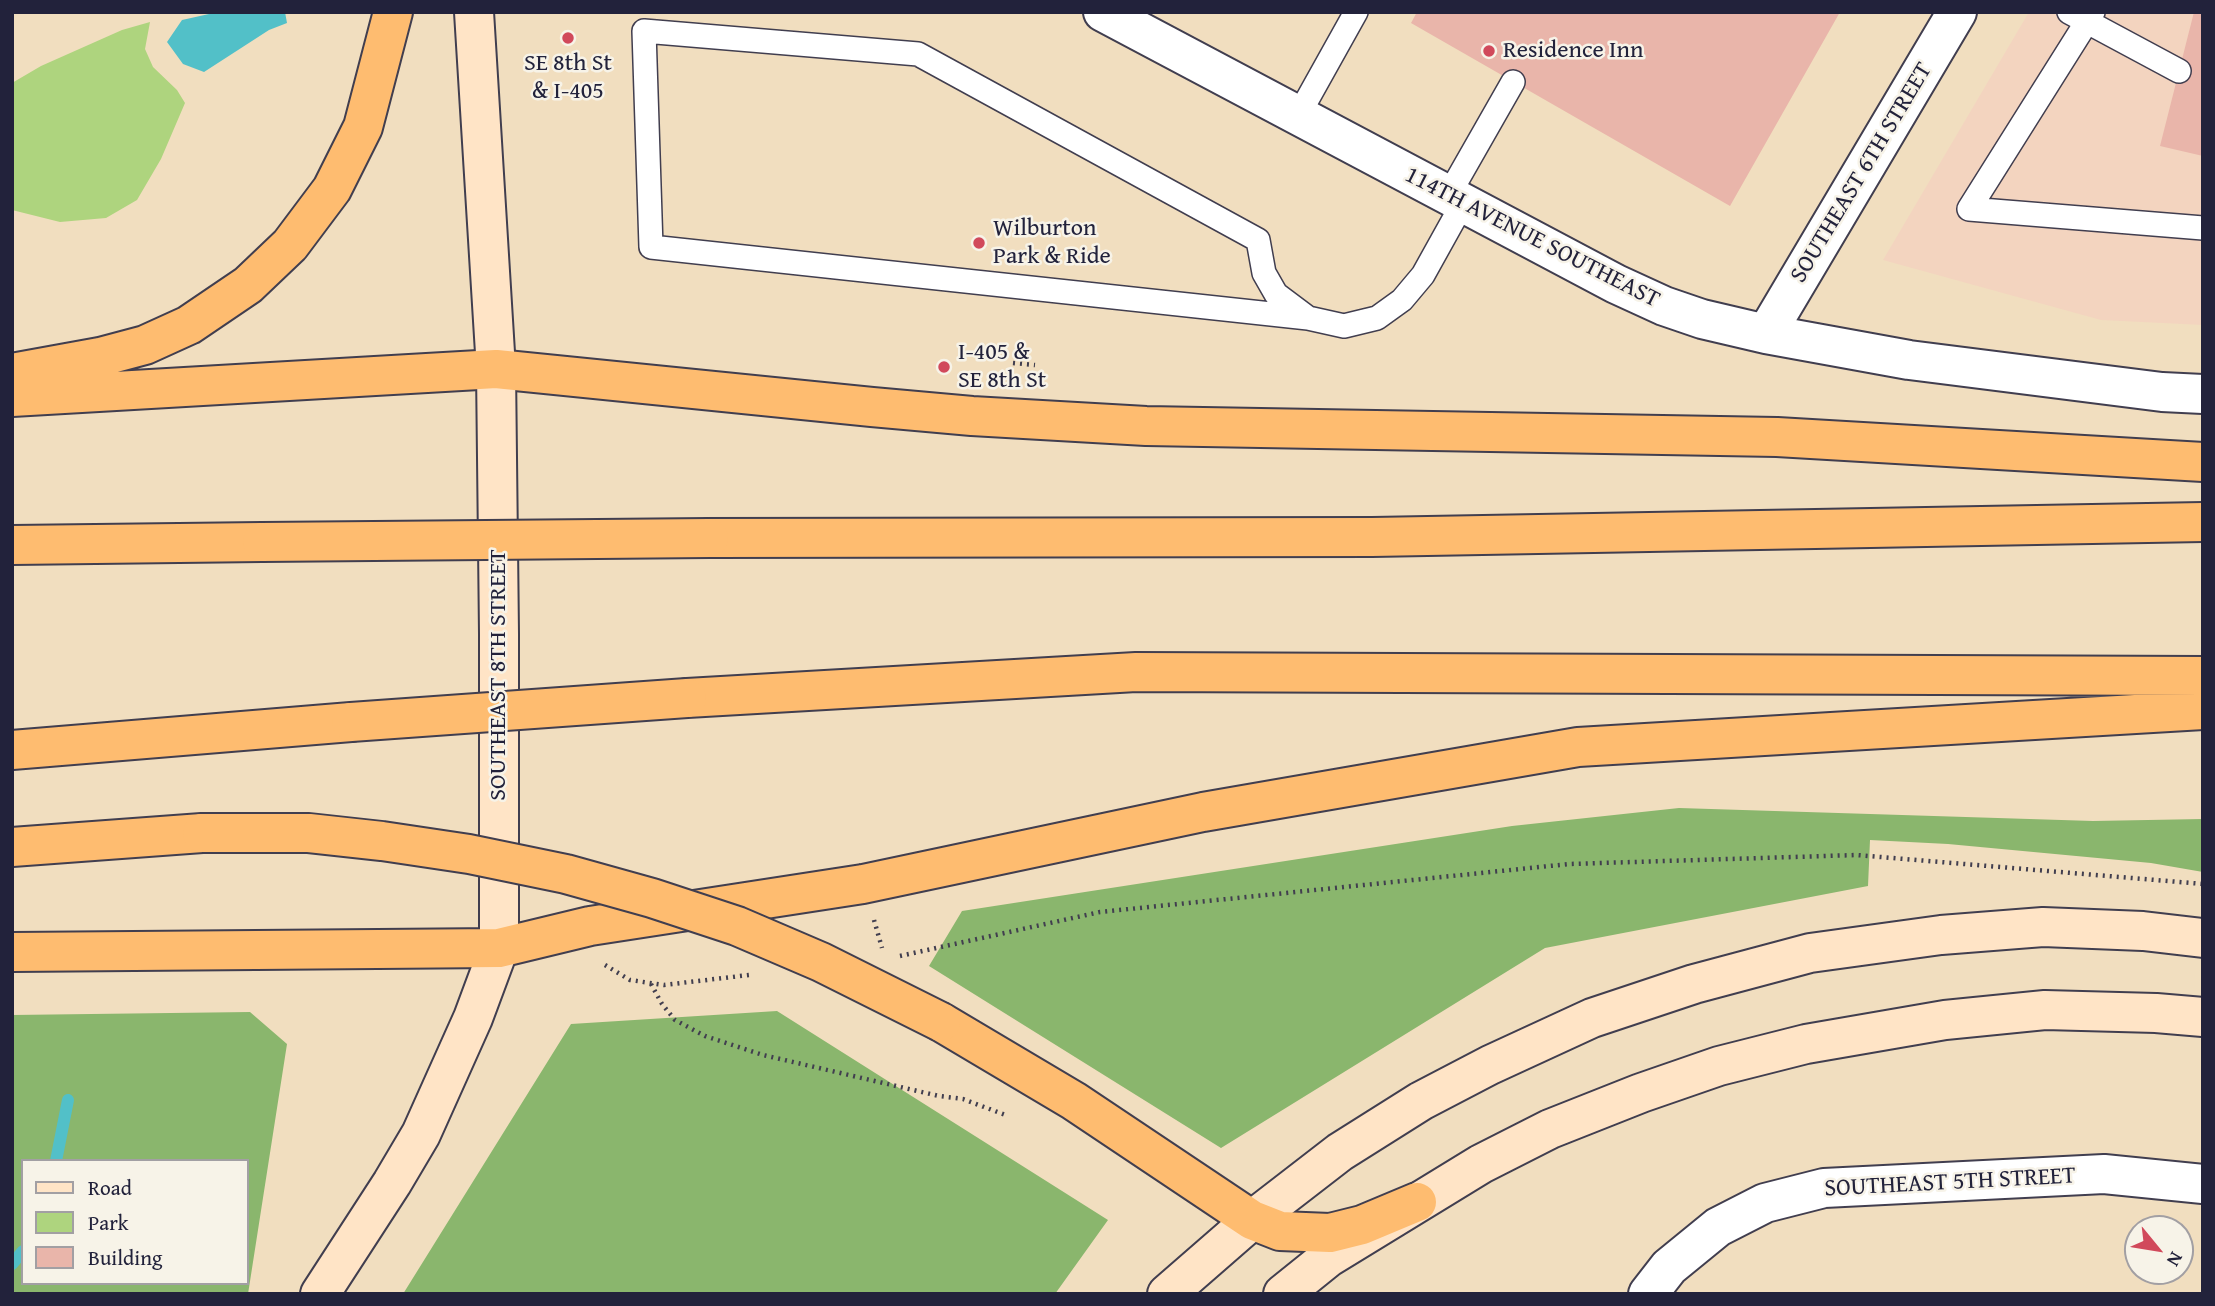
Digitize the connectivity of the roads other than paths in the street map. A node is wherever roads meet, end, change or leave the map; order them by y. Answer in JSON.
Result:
{"nodes":[{"id":1,"x":393,"y":12,"type":"edge"},
{"id":2,"x":474,"y":12,"type":"edge"},
{"id":3,"x":1103,"y":12,"type":"edge"},
{"id":4,"x":1356,"y":12,"type":"edge"},
{"id":5,"x":1957,"y":12,"type":"edge"},
{"id":6,"x":2083,"y":16,"type":"edge"},
{"id":7,"x":2179,"y":71,"type":"dead end"},
{"id":8,"x":1513,"y":82,"type":"dead end"},
{"id":9,"x":1298,"y":116,"type":"junction"},
{"id":10,"x":1456,"y":199,"type":"junction"},
{"id":11,"x":2203,"y":228,"type":"edge"},
{"id":12,"x":1307,"y":318,"type":"junction"},
{"id":13,"x":1766,"y":334,"type":"junction"},
{"id":14,"x":496,"y":369,"type":"junction"},
{"id":15,"x":12,"y":373,"type":"edge"},
{"id":16,"x":2203,"y":394,"type":"edge"},
{"id":17,"x":12,"y":397,"type":"edge"},
{"id":18,"x":2203,"y":462,"type":"edge"},
{"id":19,"x":2203,"y":523,"type":"edge"},
{"id":20,"x":12,"y":545,"type":"edge"},
{"id":21,"x":2203,"y":676,"type":"edge"},
{"id":22,"x":2203,"y":710,"type":"edge"},
{"id":23,"x":12,"y":750,"type":"edge"},
{"id":24,"x":12,"y":848,"type":"edge"},
{"id":25,"x":2203,"y":938,"type":"edge"},
{"id":26,"x":499,"y":948,"type":"junction"},
{"id":27,"x":12,"y":952,"type":"edge"},
{"id":28,"x":2203,"y":1017,"type":"edge"},
{"id":29,"x":2203,"y":1184,"type":"edge"},
{"id":30,"x":1417,"y":1202,"type":"junction"},
{"id":31,"x":1252,"y":1220,"type":"junction"},
{"id":32,"x":320,"y":1294,"type":"edge"},
{"id":33,"x":1167,"y":1294,"type":"edge"},
{"id":34,"x":1283,"y":1294,"type":"edge"},
{"id":35,"x":1648,"y":1294,"type":"edge"}],
"edges":[{"from":1,"to":15,"type":"highway"},
{"from":2,"to":14,"type":"main road","name":"SOUTHEAST 8TH STREET"},
{"from":3,"to":9,"type":"street","name":"114TH AVENUE SOUTHEAST"},
{"from":4,"to":9,"type":"lane"},
{"from":5,"to":13,"type":"street","name":"SOUTHEAST 6TH STREET"},
{"from":6,"to":7,"type":"lane"},
{"from":6,"to":11,"type":"lane"},
{"from":8,"to":10,"type":"lane"},
{"from":9,"to":10,"type":"street","name":"114TH AVENUE SOUTHEAST"},
{"from":10,"to":12,"type":"lane"},
{"from":10,"to":13,"type":"street","name":"114TH AVENUE SOUTHEAST"},
{"from":12,"to":12,"type":"lane"},
{"from":13,"to":16,"type":"street","name":"114TH AVENUE SOUTHEAST"},
{"from":14,"to":17,"type":"highway"},
{"from":14,"to":18,"type":"highway"},
{"from":14,"to":26,"type":"main road","name":"SOUTHEAST 8TH STREET"},
{"from":19,"to":20,"type":"highway","bridge":true},
{"from":21,"to":23,"type":"highway","bridge":true},
{"from":22,"to":26,"type":"highway"},
{"from":24,"to":31,"type":"highway","bridge":true},
{"from":25,"to":31,"type":"main road"},
{"from":26,"to":27,"type":"highway"},
{"from":26,"to":32,"type":"main road","name":"SOUTHEAST 8TH STREET"},
{"from":28,"to":30,"type":"main road"},
{"from":29,"to":35,"type":"street","name":"SOUTHEAST 5TH STREET"},
{"from":30,"to":31,"type":"highway"},
{"from":30,"to":34,"type":"main road"},
{"from":31,"to":33,"type":"main road"}]}
